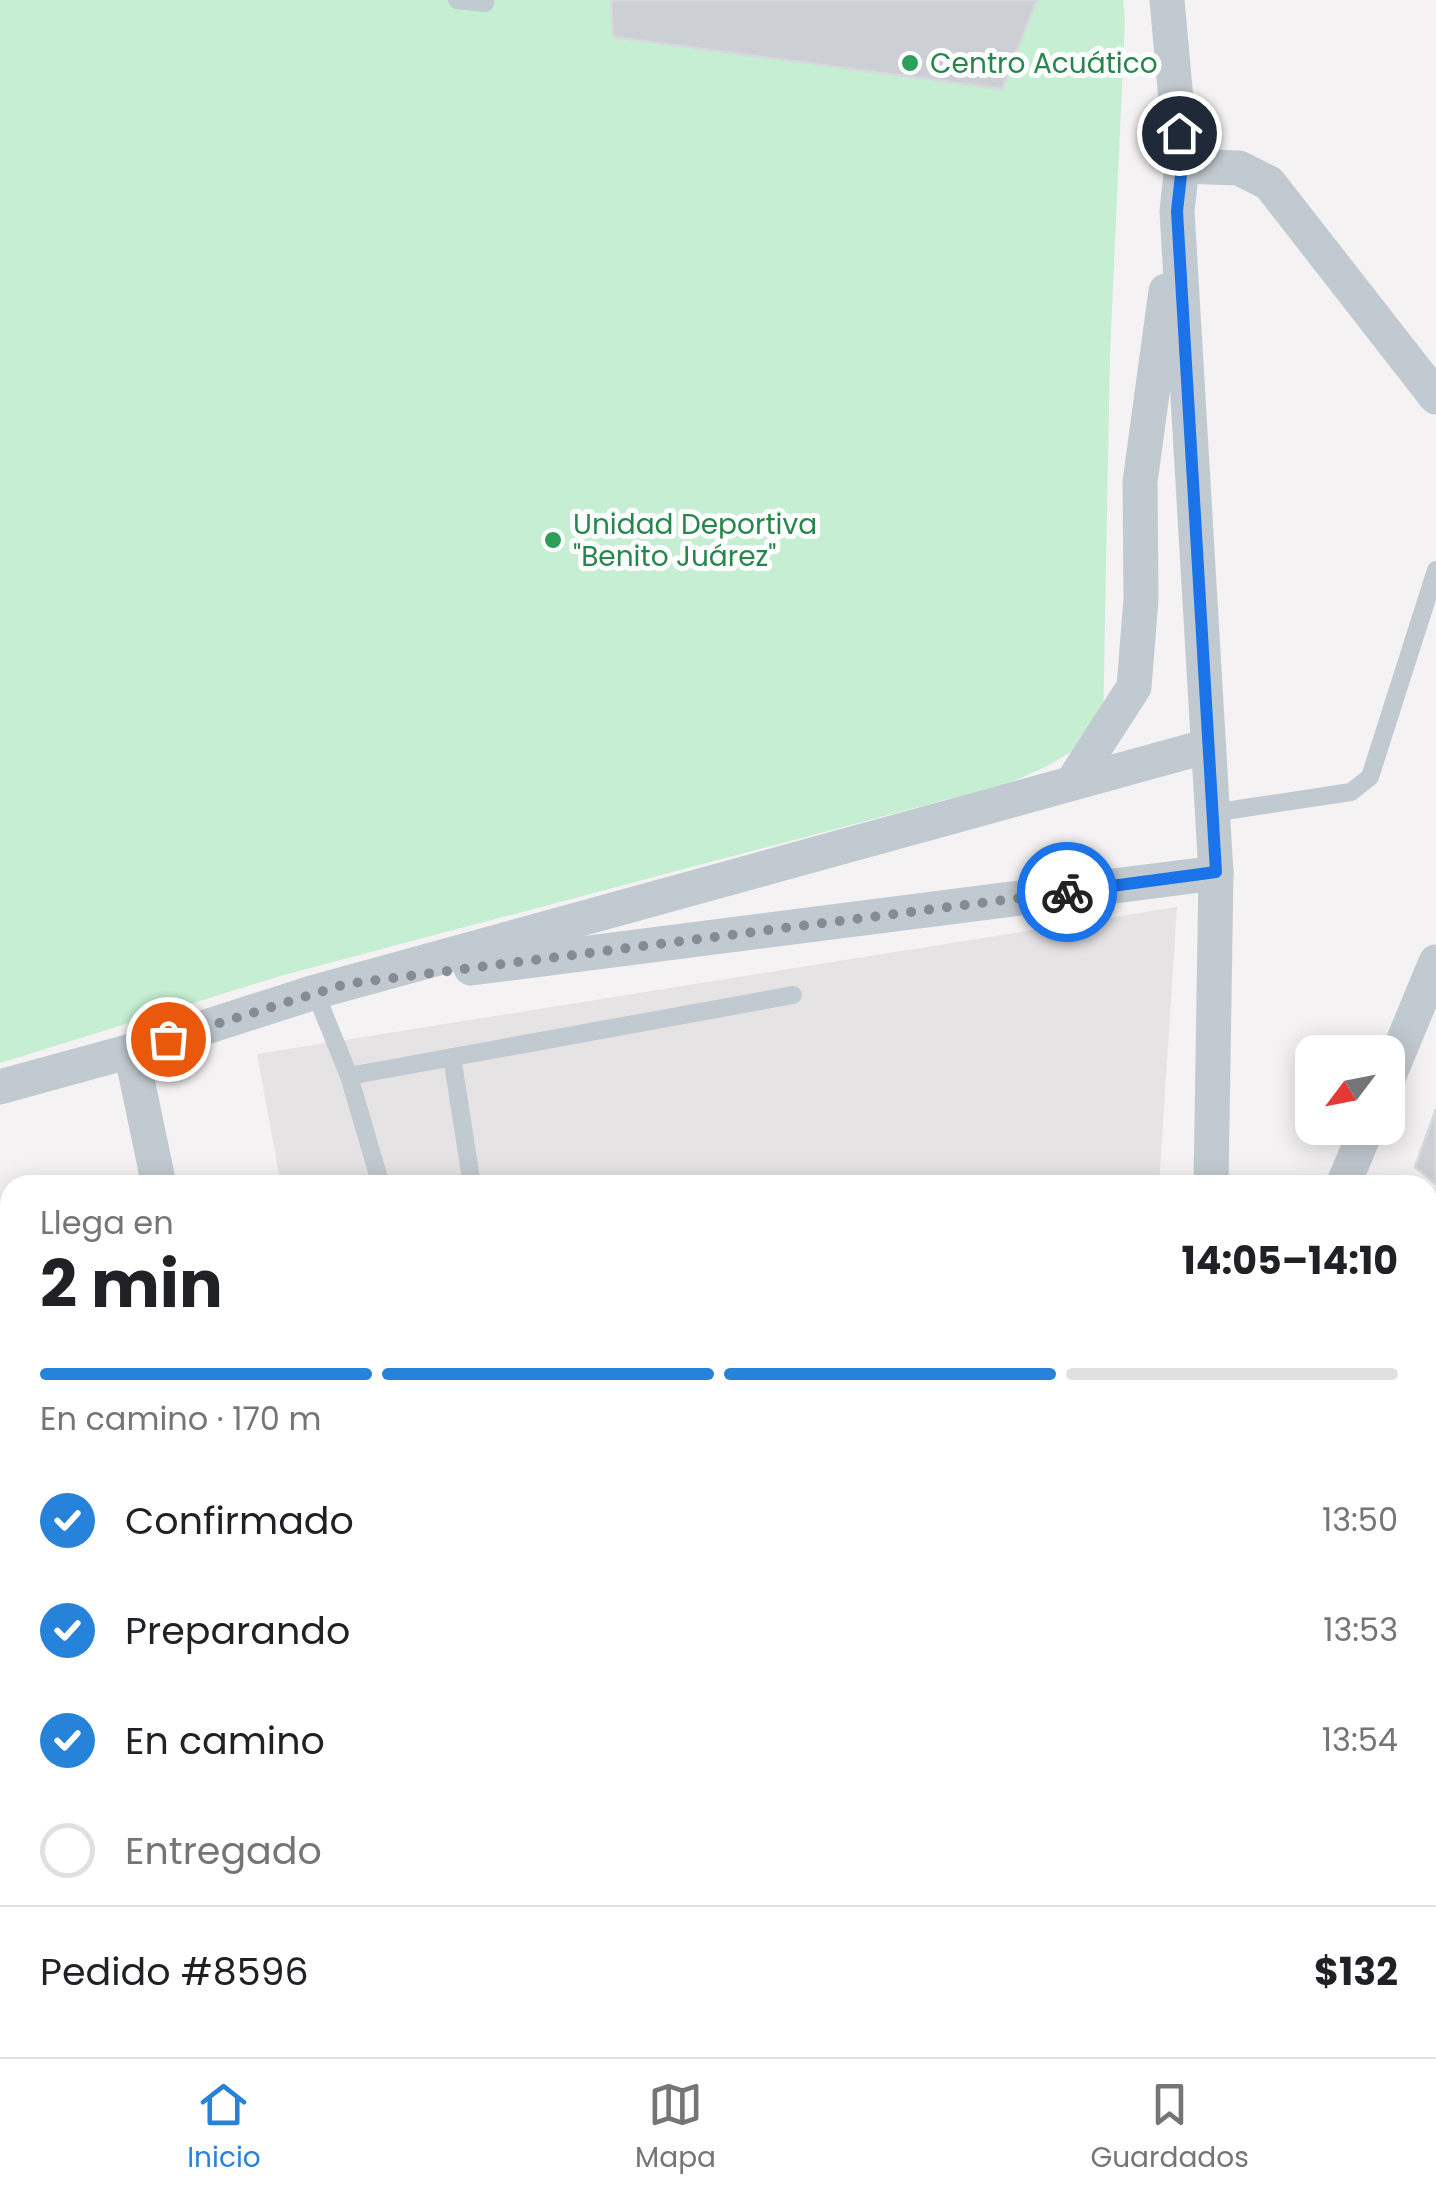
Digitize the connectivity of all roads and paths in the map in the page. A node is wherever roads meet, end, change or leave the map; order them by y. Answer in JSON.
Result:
{"nodes":[{"id":1,"x":457,"y":0,"type":"edge"},
{"id":2,"x":485,"y":0,"type":"edge"},
{"id":3,"x":1167,"y":0,"type":"edge"},
{"id":4,"x":1182,"y":166,"type":"junction"},
{"id":5,"x":1177,"y":211,"type":"junction"},
{"id":6,"x":1436,"y":397,"type":"edge"},
{"id":7,"x":1436,"y":570,"type":"edge"},
{"id":8,"x":1208,"y":746,"type":"junction"},
{"id":9,"x":1072,"y":783,"type":"junction"},
{"id":10,"x":1212,"y":814,"type":"junction"},
{"id":11,"x":1216,"y":872,"type":"junction"},
{"id":12,"x":1436,"y":962,"type":"edge"},
{"id":13,"x":330,"y":988,"type":"junction"},
{"id":14,"x":793,"y":995,"type":"dead end"},
{"id":15,"x":1405,"y":1037,"type":"edge"},
{"id":16,"x":131,"y":1050,"type":"junction"},
{"id":17,"x":452,"y":1057,"type":"junction"},
{"id":18,"x":348,"y":1076,"type":"junction"},
{"id":19,"x":0,"y":1088,"type":"edge"},
{"id":20,"x":1360,"y":1145,"type":"edge"},
{"id":21,"x":157,"y":1175,"type":"edge"},
{"id":22,"x":378,"y":1175,"type":"edge"},
{"id":23,"x":470,"y":1175,"type":"edge"},
{"id":24,"x":1211,"y":1175,"type":"edge"},
{"id":25,"x":1347,"y":1175,"type":"edge"}],
"edges":[{"from":1,"to":2,"type":"lane"},
{"from":3,"to":4,"type":"street"},
{"from":4,"to":5,"type":"street"},
{"from":4,"to":6,"type":"street"},
{"from":5,"to":8,"type":"street"},
{"from":5,"to":9,"type":"street"},
{"from":7,"to":10,"type":"lane"},
{"from":8,"to":9,"type":"street"},
{"from":8,"to":10,"type":"street"},
{"from":9,"to":13,"type":"street"},
{"from":10,"to":11,"type":"street"},
{"from":11,"to":13,"type":"street"},
{"from":11,"to":24,"type":"street"},
{"from":12,"to":15,"type":"street"},
{"from":13,"to":16,"type":"street"},
{"from":13,"to":18,"type":"lane"},
{"from":14,"to":17,"type":"lane"},
{"from":16,"to":19,"type":"street"},
{"from":16,"to":21,"type":"street"},
{"from":17,"to":18,"type":"lane"},
{"from":17,"to":23,"type":"lane"},
{"from":18,"to":22,"type":"lane"},
{"from":20,"to":25,"type":"street"}]}
